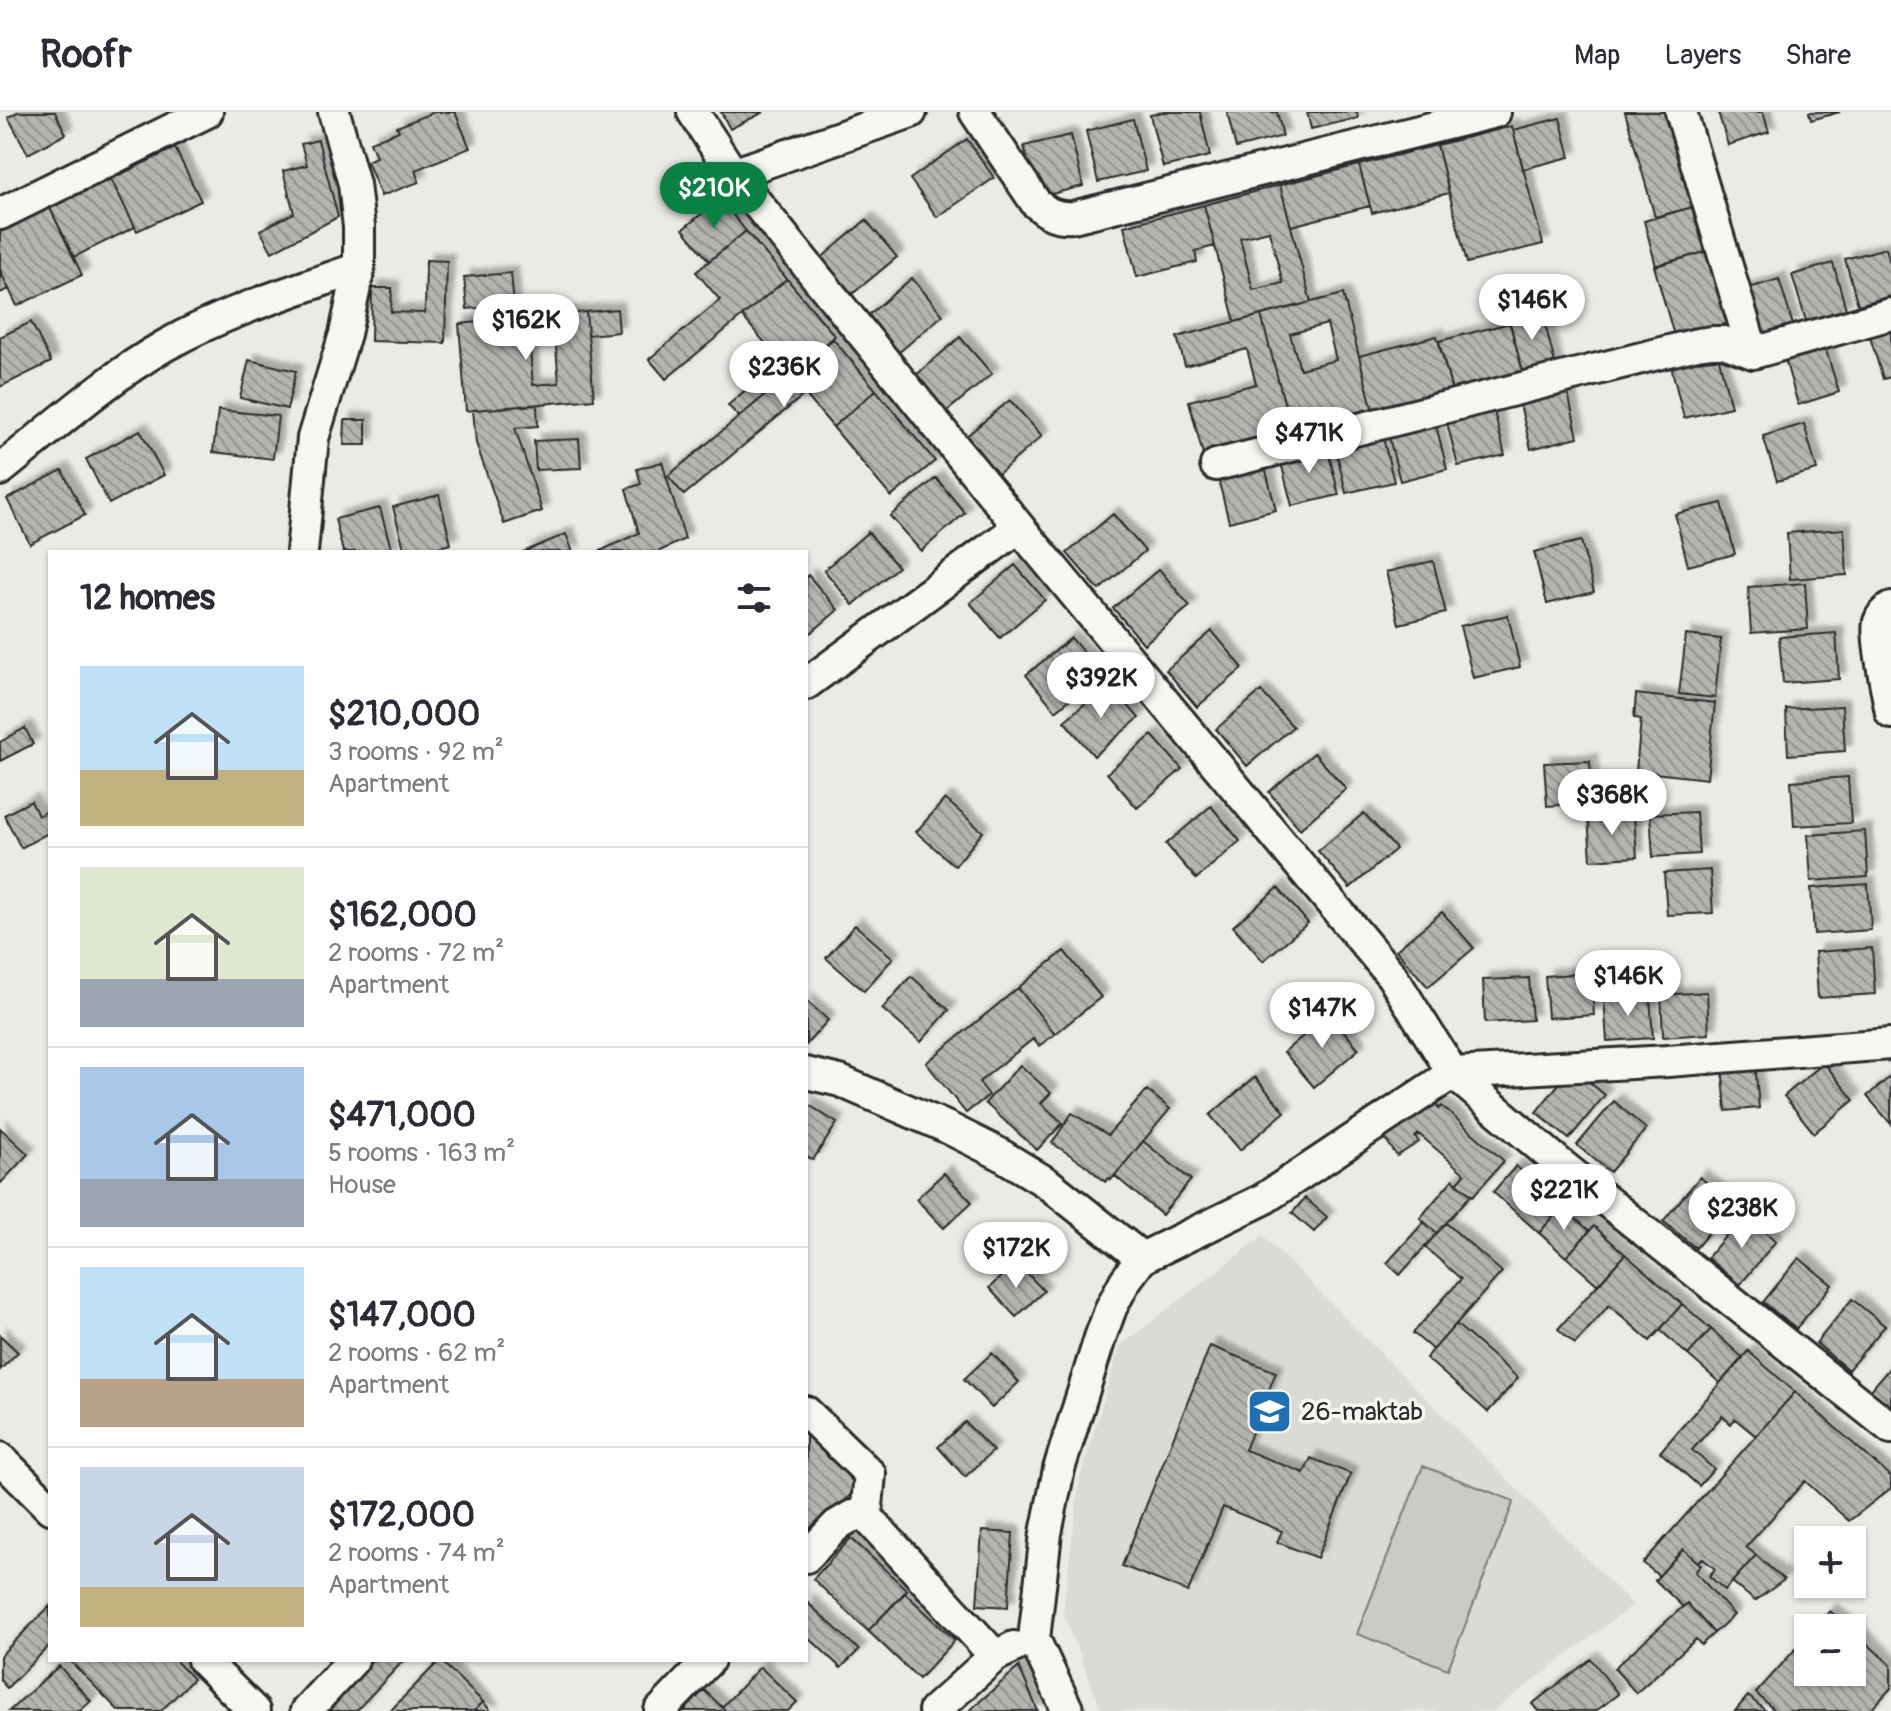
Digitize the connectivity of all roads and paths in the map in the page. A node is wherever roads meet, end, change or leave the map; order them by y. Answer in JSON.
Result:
{"nodes":[{"id":1,"x":207,"y":112,"type":"edge"},
{"id":2,"x":334,"y":112,"type":"edge"},
{"id":3,"x":693,"y":112,"type":"edge"},
{"id":4,"x":911,"y":112,"type":"edge"},
{"id":5,"x":975,"y":112,"type":"edge"},
{"id":6,"x":1495,"y":112,"type":"edge"},
{"id":7,"x":1681,"y":112,"type":"edge"},
{"id":8,"x":733,"y":174,"type":"junction"},
{"id":9,"x":0,"y":214,"type":"edge"},
{"id":10,"x":359,"y":268,"type":"junction"},
{"id":11,"x":1891,"y":314,"type":"edge"},
{"id":12,"x":1753,"y":353,"type":"junction"},
{"id":13,"x":1216,"y":465,"type":"dead end"},
{"id":14,"x":0,"y":470,"type":"edge"},
{"id":15,"x":1019,"y":527,"type":"junction"},
{"id":16,"x":302,"y":550,"type":"edge"},
{"id":17,"x":1891,"y":608,"type":"edge"},
{"id":18,"x":808,"y":683,"type":"edge"},
{"id":19,"x":1891,"y":713,"type":"edge"},
{"id":20,"x":1891,"y":1044,"type":"edge"},
{"id":21,"x":808,"y":1073,"type":"edge"},
{"id":22,"x":1453,"y":1073,"type":"junction"},
{"id":23,"x":1142,"y":1258,"type":"junction"},
{"id":24,"x":808,"y":1414,"type":"edge"},
{"id":25,"x":1891,"y":1428,"type":"edge"},
{"id":26,"x":3,"y":1457,"type":"edge"},
{"id":27,"x":48,"y":1506,"type":"edge"},
{"id":28,"x":866,"y":1516,"type":"junction"},
{"id":29,"x":808,"y":1555,"type":"edge"},
{"id":30,"x":1034,"y":1639,"type":"junction"},
{"id":31,"x":995,"y":1656,"type":"junction"},
{"id":32,"x":205,"y":1662,"type":"edge"},
{"id":33,"x":351,"y":1662,"type":"edge"},
{"id":34,"x":707,"y":1662,"type":"edge"},
{"id":35,"x":254,"y":1711,"type":"edge"},
{"id":36,"x":306,"y":1711,"type":"edge"},
{"id":37,"x":660,"y":1711,"type":"edge"},
{"id":38,"x":934,"y":1711,"type":"edge"},
{"id":39,"x":1068,"y":1711,"type":"edge"}],
"edges":[{"from":1,"to":9,"type":"street"},
{"from":2,"to":10,"type":"street"},
{"from":3,"to":8,"type":"street"},
{"from":4,"to":8,"type":"street"},
{"from":5,"to":6,"type":"street"},
{"from":7,"to":12,"type":"street"},
{"from":8,"to":15,"type":"street"},
{"from":10,"to":14,"type":"street"},
{"from":10,"to":16,"type":"street"},
{"from":11,"to":12,"type":"street"},
{"from":12,"to":13,"type":"street"},
{"from":15,"to":18,"type":"street"},
{"from":15,"to":22,"type":"street"},
{"from":17,"to":19,"type":"street"},
{"from":20,"to":22,"type":"street"},
{"from":21,"to":23,"type":"street"},
{"from":22,"to":23,"type":"street"},
{"from":22,"to":25,"type":"street"},
{"from":23,"to":30,"type":"street"},
{"from":24,"to":28,"type":"street"},
{"from":26,"to":27,"type":"street"},
{"from":28,"to":29,"type":"street"},
{"from":28,"to":31,"type":"street"},
{"from":30,"to":31,"type":"street"},
{"from":30,"to":39,"type":"street"},
{"from":31,"to":38,"type":"street"},
{"from":32,"to":35,"type":"street"},
{"from":33,"to":36,"type":"street"},
{"from":34,"to":37,"type":"street"}]}
